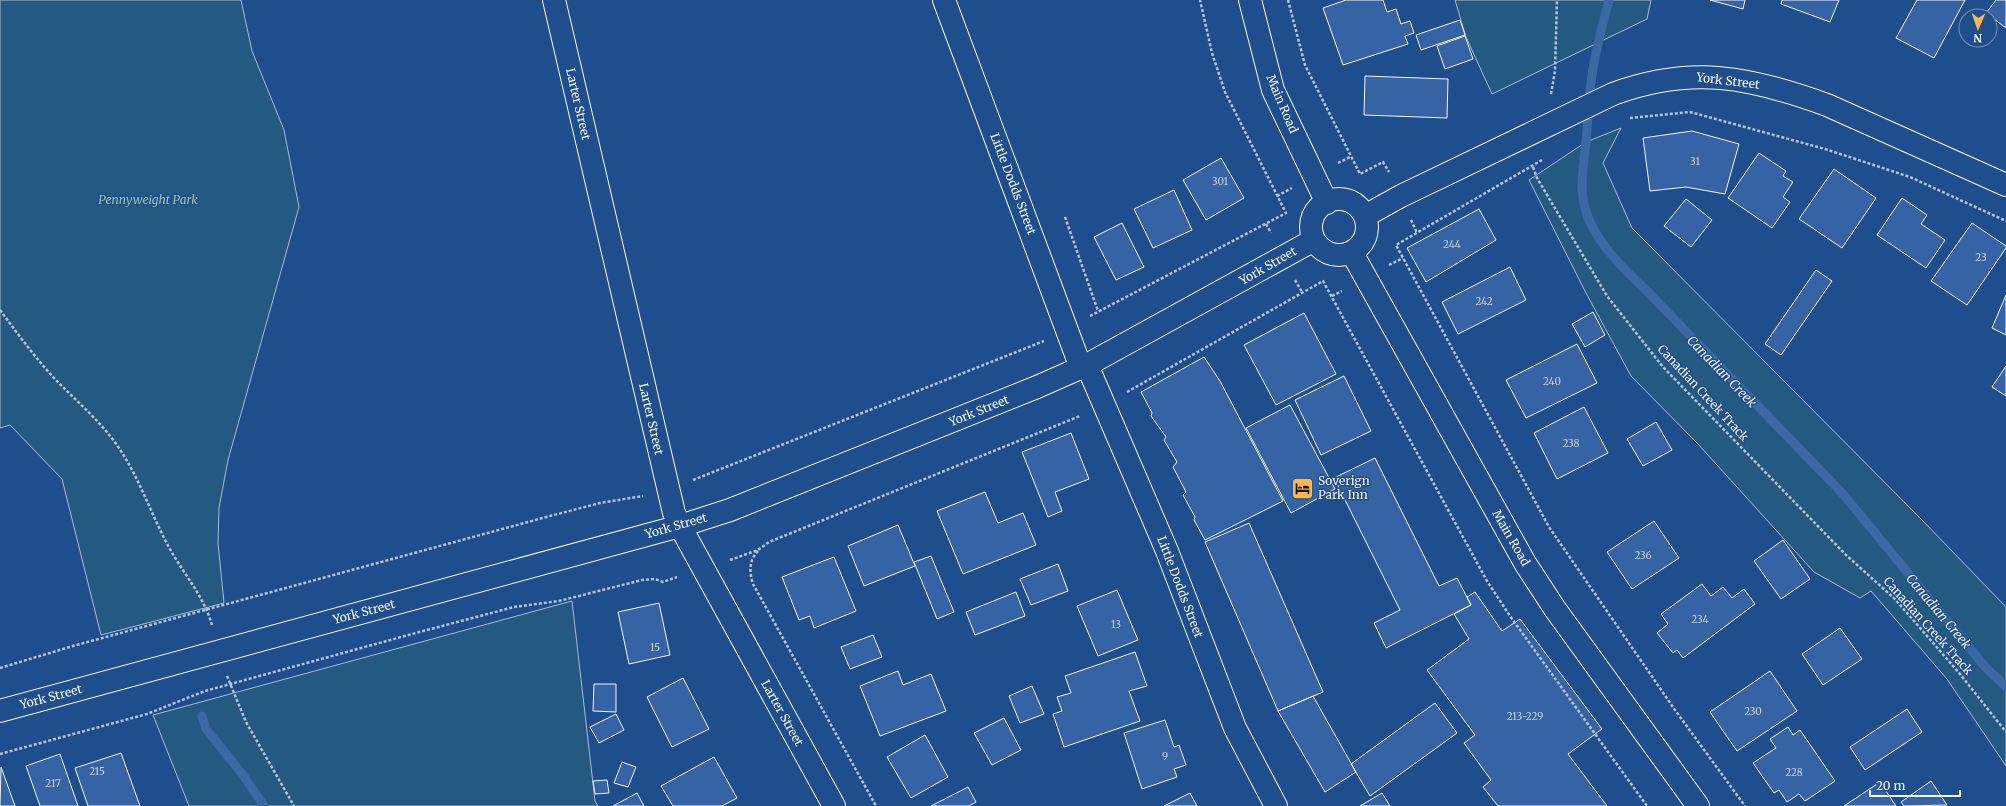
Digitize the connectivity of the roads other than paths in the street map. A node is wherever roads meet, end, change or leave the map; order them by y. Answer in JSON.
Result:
{"nodes":[{"id":1,"x":554,"y":0,"type":"edge"},
{"id":2,"x":944,"y":0,"type":"edge"},
{"id":3,"x":1250,"y":0,"type":"edge"},
{"id":4,"x":2006,"y":185,"type":"edge"},
{"id":5,"x":1327,"y":203,"type":"junction"},
{"id":6,"x":1365,"y":216,"type":"junction"},
{"id":7,"x":1314,"y":240,"type":"junction"},
{"id":8,"x":1352,"y":253,"type":"junction"},
{"id":9,"x":1084,"y":367,"type":"junction"},
{"id":10,"x":680,"y":526,"type":"junction"},
{"id":11,"x":0,"y":711,"type":"edge"},
{"id":12,"x":834,"y":806,"type":"edge"},
{"id":13,"x":1276,"y":806,"type":"edge"},
{"id":14,"x":1698,"y":806,"type":"edge"}],
"edges":[{"from":1,"to":10,"type":"street","name":"Larter Street"},
{"from":2,"to":9,"type":"street","name":"Little Dodds Street"},
{"from":3,"to":5,"type":"street","name":"Main Road"},
{"from":4,"to":6,"type":"street","name":"York Street"},
{"from":5,"to":6,"type":"street"},
{"from":5,"to":7,"type":"street"},
{"from":6,"to":8,"type":"street"},
{"from":7,"to":8,"type":"street"},
{"from":7,"to":9,"type":"street","name":"York Street"},
{"from":8,"to":14,"type":"street","name":"Main Road"},
{"from":9,"to":10,"type":"street","name":"York Street"},
{"from":9,"to":13,"type":"street","name":"Little Dodds Street"},
{"from":10,"to":11,"type":"street","name":"York Street"},
{"from":10,"to":12,"type":"street","name":"Larter Street"}]}
